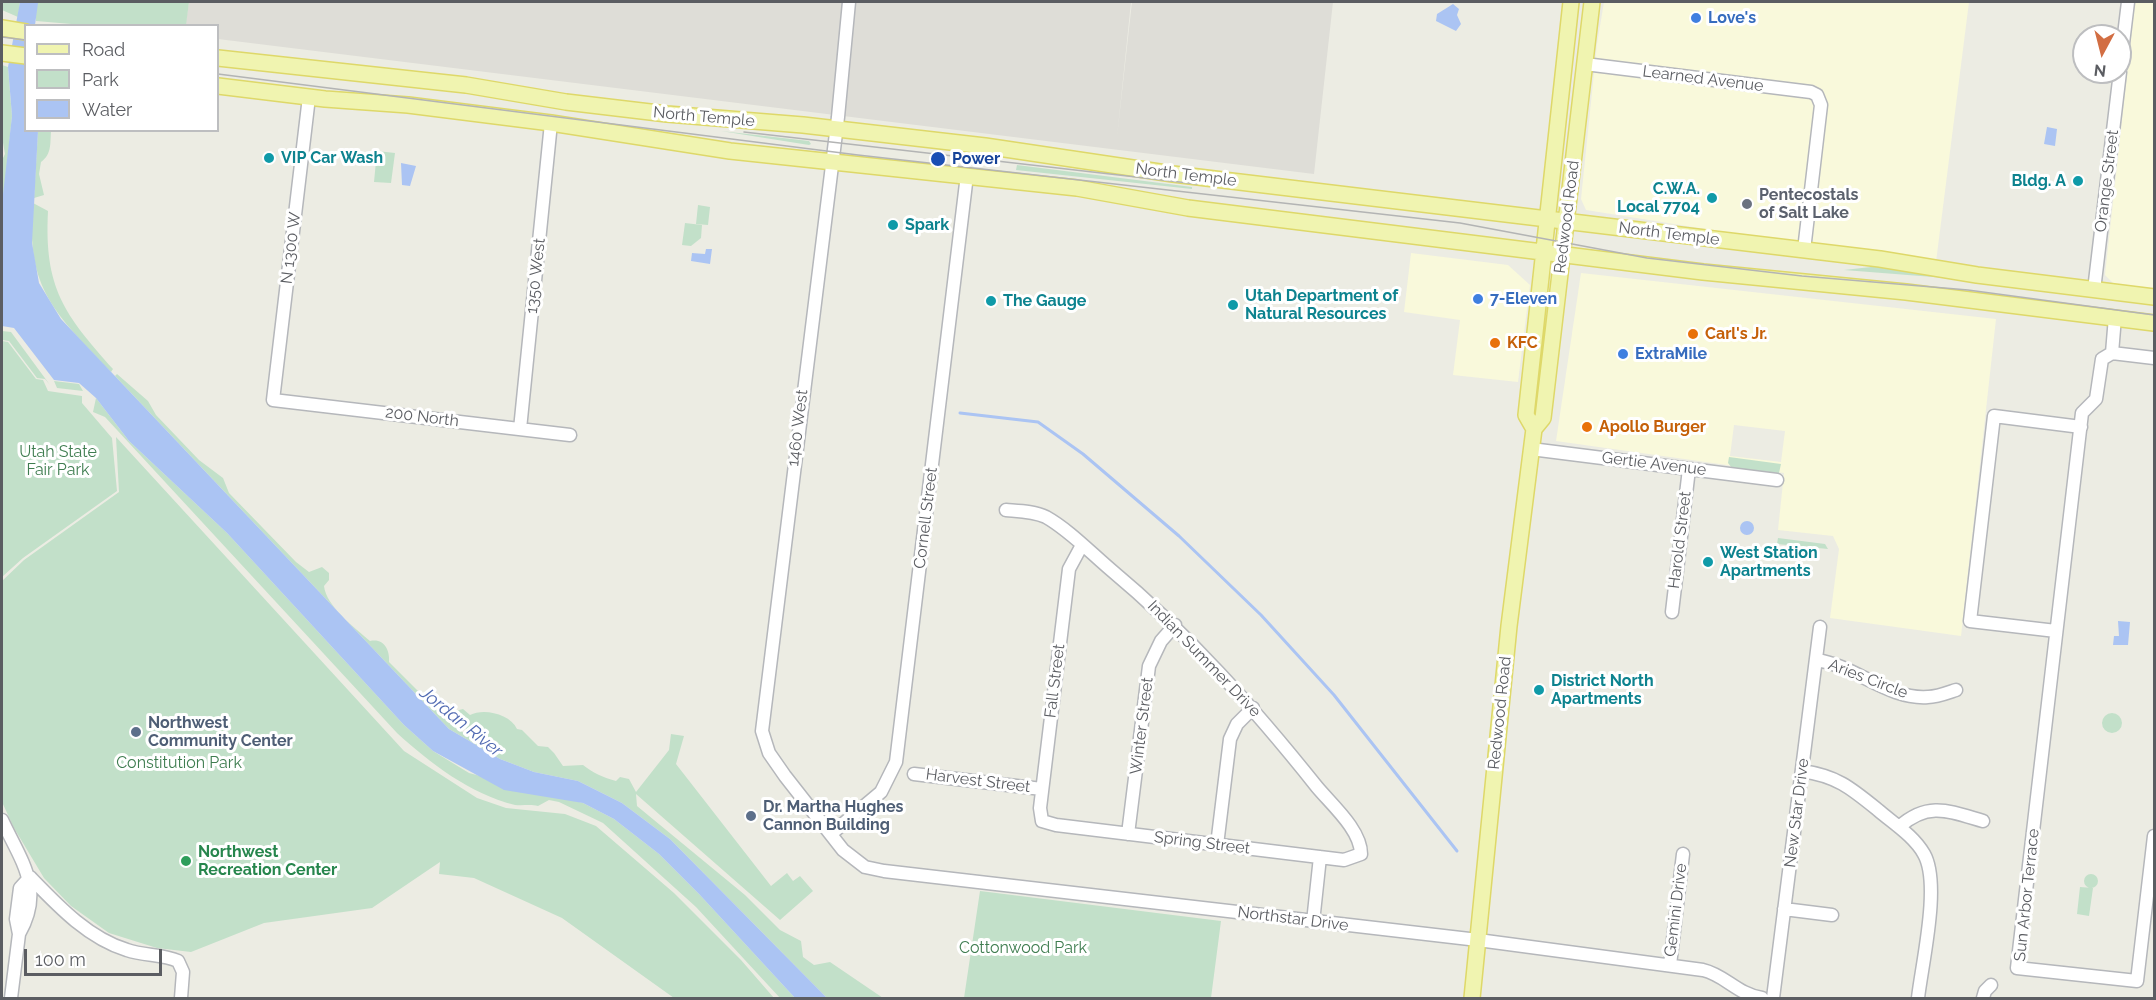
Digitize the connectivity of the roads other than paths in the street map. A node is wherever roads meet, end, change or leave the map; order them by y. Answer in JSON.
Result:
{"nodes":[{"id":1,"x":849,"y":2,"type":"edge"},
{"id":2,"x":1572,"y":2,"type":"edge"},
{"id":3,"x":1592,"y":2,"type":"edge"},
{"id":4,"x":2128,"y":2,"type":"edge"},
{"id":5,"x":2125,"y":24,"type":"edge"},
{"id":6,"x":2,"y":28,"type":"edge"},
{"id":7,"x":24,"y":32,"type":"edge"},
{"id":8,"x":2,"y":53,"type":"edge"},
{"id":9,"x":24,"y":56,"type":"edge"},
{"id":10,"x":219,"y":58,"type":"edge"},
{"id":11,"x":1585,"y":64,"type":"junction"},
{"id":12,"x":2118,"y":84,"type":"edge"},
{"id":13,"x":219,"y":86,"type":"edge"},
{"id":14,"x":309,"y":97,"type":"junction"},
{"id":15,"x":551,"y":123,"type":"junction"},
{"id":16,"x":836,"y":129,"type":"junction"},
{"id":17,"x":831,"y":164,"type":"junction"},
{"id":18,"x":967,"y":175,"type":"junction"},
{"id":19,"x":1548,"y":220,"type":"junction"},
{"id":20,"x":1567,"y":222,"type":"junction"},
{"id":21,"x":1544,"y":250,"type":"junction"},
{"id":22,"x":1804,"y":250,"type":"junction"},
{"id":23,"x":1562,"y":253,"type":"junction"},
{"id":24,"x":2094,"y":290,"type":"junction"},
{"id":25,"x":2154,"y":297,"type":"edge"},
{"id":26,"x":2115,"y":317,"type":"junction"},
{"id":27,"x":2154,"y":323,"type":"edge"},
{"id":28,"x":2112,"y":353,"type":"junction"},
{"id":29,"x":2154,"y":358,"type":"edge"},
{"id":30,"x":273,"y":400,"type":"joint"},
{"id":31,"x":2081,"y":427,"type":"junction"},
{"id":32,"x":520,"y":429,"type":"junction"},
{"id":33,"x":1534,"y":429,"type":"junction"},
{"id":34,"x":570,"y":435,"type":"dead end"},
{"id":35,"x":1531,"y":449,"type":"junction"},
{"id":36,"x":1689,"y":469,"type":"junction"},
{"id":37,"x":1777,"y":480,"type":"dead end"},
{"id":38,"x":1006,"y":510,"type":"dead end"},
{"id":39,"x":1082,"y":545,"type":"junction"},
{"id":40,"x":1672,"y":612,"type":"dead end"},
{"id":41,"x":1174,"y":625,"type":"junction"},
{"id":42,"x":1820,"y":627,"type":"dead end"},
{"id":43,"x":2056,"y":631,"type":"junction"},
{"id":44,"x":1816,"y":660,"type":"junction"},
{"id":45,"x":1956,"y":690,"type":"dead end"},
{"id":46,"x":1253,"y":708,"type":"junction"},
{"id":47,"x":1802,"y":771,"type":"junction"},
{"id":48,"x":914,"y":774,"type":"dead end"},
{"id":49,"x":1042,"y":789,"type":"junction"},
{"id":50,"x":2,"y":820,"type":"edge"},
{"id":51,"x":1042,"y":821,"type":"joint"},
{"id":52,"x":1983,"y":821,"type":"dead end"},
{"id":53,"x":1899,"y":827,"type":"junction"},
{"id":54,"x":831,"y":834,"type":"junction"},
{"id":55,"x":1128,"y":834,"type":"junction"},
{"id":56,"x":2154,"y":836,"type":"edge"},
{"id":57,"x":1217,"y":845,"type":"junction"},
{"id":58,"x":1361,"y":854,"type":"joint"},
{"id":59,"x":1683,"y":854,"type":"dead end"},
{"id":60,"x":1320,"y":857,"type":"junction"},
{"id":61,"x":30,"y":877,"type":"junction"},
{"id":62,"x":1784,"y":909,"type":"junction"},
{"id":63,"x":1832,"y":915,"type":"dead end"},
{"id":64,"x":1313,"y":922,"type":"junction"},
{"id":65,"x":1478,"y":940,"type":"junction"},
{"id":66,"x":1670,"y":965,"type":"junction"},
{"id":67,"x":1991,"y":985,"type":"dead end"},
{"id":68,"x":11,"y":999,"type":"edge"},
{"id":69,"x":181,"y":999,"type":"edge"},
{"id":70,"x":1472,"y":999,"type":"edge"},
{"id":71,"x":1762,"y":999,"type":"edge"},
{"id":72,"x":1773,"y":999,"type":"edge"},
{"id":73,"x":1918,"y":999,"type":"edge"},
{"id":74,"x":1983,"y":999,"type":"edge"}],
"edges":[{"from":1,"to":16,"type":"street","name":"1460 West"},
{"from":2,"to":19,"type":"main road","name":"Redwood Road"},
{"from":3,"to":11,"type":"main road","name":"Redwood Road"},
{"from":4,"to":5,"type":"street","name":"Orange Street"},
{"from":6,"to":7,"type":"main road"},
{"from":8,"to":9,"type":"main road"},
{"from":10,"to":16,"type":"main road","name":"North Temple"},
{"from":11,"to":20,"type":"main road","name":"Redwood Road"},
{"from":11,"to":22,"type":"street","name":"Learned Avenue"},
{"from":12,"to":24,"type":"street","name":"Orange Street"},
{"from":13,"to":14,"type":"main road","name":"North Temple"},
{"from":14,"to":15,"type":"main road","name":"North Temple"},
{"from":14,"to":30,"type":"street","name":"N 1300 W"},
{"from":15,"to":17,"type":"main road","name":"North Temple"},
{"from":15,"to":32,"type":"street","name":"1350 West"},
{"from":16,"to":17,"type":"street","name":"1460 West"},
{"from":16,"to":19,"type":"main road","name":"North Temple"},
{"from":17,"to":18,"type":"main road","name":"North Temple"},
{"from":17,"to":54,"type":"street","name":"1460 West"},
{"from":18,"to":21,"type":"main road","name":"North Temple"},
{"from":18,"to":54,"type":"street","name":"Cornell Street"},
{"from":19,"to":20,"type":"main road","name":"North Temple"},
{"from":19,"to":21,"type":"main road","name":"Redwood Road"},
{"from":20,"to":22,"type":"main road","name":"North Temple"},
{"from":20,"to":23,"type":"main road","name":"Redwood Road"},
{"from":21,"to":23,"type":"main road","name":"North Temple"},
{"from":21,"to":33,"type":"main road","name":"Redwood Road"},
{"from":22,"to":24,"type":"main road","name":"North Temple"},
{"from":23,"to":26,"type":"main road","name":"North Temple"},
{"from":23,"to":33,"type":"main road","name":"Redwood Road"},
{"from":24,"to":25,"type":"main road","name":"North Temple"},
{"from":26,"to":27,"type":"main road","name":"North Temple"},
{"from":26,"to":28,"type":"street","name":"Sun Arbor Terrace"},
{"from":28,"to":29,"type":"street"},
{"from":28,"to":31,"type":"street","name":"Sun Arbor Terrace"},
{"from":30,"to":32,"type":"street","name":"200 North"},
{"from":31,"to":43,"type":"street","name":"Sun Arbor Terrace"},
{"from":31,"to":43,"type":"street"},
{"from":32,"to":34,"type":"street","name":"200 North"},
{"from":33,"to":35,"type":"main road","name":"Redwood Road"},
{"from":35,"to":36,"type":"street","name":"Gertie Avenue"},
{"from":35,"to":65,"type":"main road","name":"Redwood Road"},
{"from":36,"to":37,"type":"street","name":"Gertie Avenue"},
{"from":36,"to":40,"type":"street","name":"Harold Street"},
{"from":38,"to":39,"type":"street","name":"Indian Summer Drive"},
{"from":39,"to":41,"type":"street","name":"Indian Summer Drive"},
{"from":39,"to":49,"type":"street","name":"Fall Street"},
{"from":41,"to":46,"type":"street","name":"Indian Summer Drive"},
{"from":41,"to":55,"type":"street","name":"Winter Street"},
{"from":42,"to":44,"type":"street","name":"New Star Drive"},
{"from":43,"to":56,"type":"street","name":"Sun Arbor Terrace"},
{"from":44,"to":45,"type":"street","name":"Aries Circle"},
{"from":44,"to":47,"type":"street","name":"New Star Drive"},
{"from":46,"to":57,"type":"street"},
{"from":46,"to":58,"type":"street","name":"Indian Summer Drive"},
{"from":47,"to":53,"type":"street"},
{"from":47,"to":62,"type":"street","name":"New Star Drive"},
{"from":48,"to":49,"type":"street","name":"Harvest Street"},
{"from":49,"to":51,"type":"street","name":"Fall Street"},
{"from":50,"to":61,"type":"street"},
{"from":51,"to":55,"type":"street","name":"Spring Street"},
{"from":52,"to":53,"type":"street"},
{"from":53,"to":73,"type":"street"},
{"from":54,"to":64,"type":"street","name":"Northstar Drive"},
{"from":55,"to":57,"type":"street","name":"Spring Street"},
{"from":57,"to":60,"type":"street","name":"Spring Street"},
{"from":58,"to":60,"type":"street","name":"Spring Street"},
{"from":59,"to":66,"type":"street","name":"Gemini Drive"},
{"from":60,"to":64,"type":"street"},
{"from":61,"to":68,"type":"street"},
{"from":61,"to":69,"type":"street"},
{"from":62,"to":63,"type":"street"},
{"from":62,"to":72,"type":"street","name":"New Star Drive"},
{"from":64,"to":65,"type":"street","name":"Northstar Drive"},
{"from":65,"to":66,"type":"street","name":"Northstar Drive"},
{"from":65,"to":70,"type":"main road","name":"Redwood Road"},
{"from":66,"to":71,"type":"street","name":"Northstar Drive"},
{"from":67,"to":74,"type":"street"}]}
